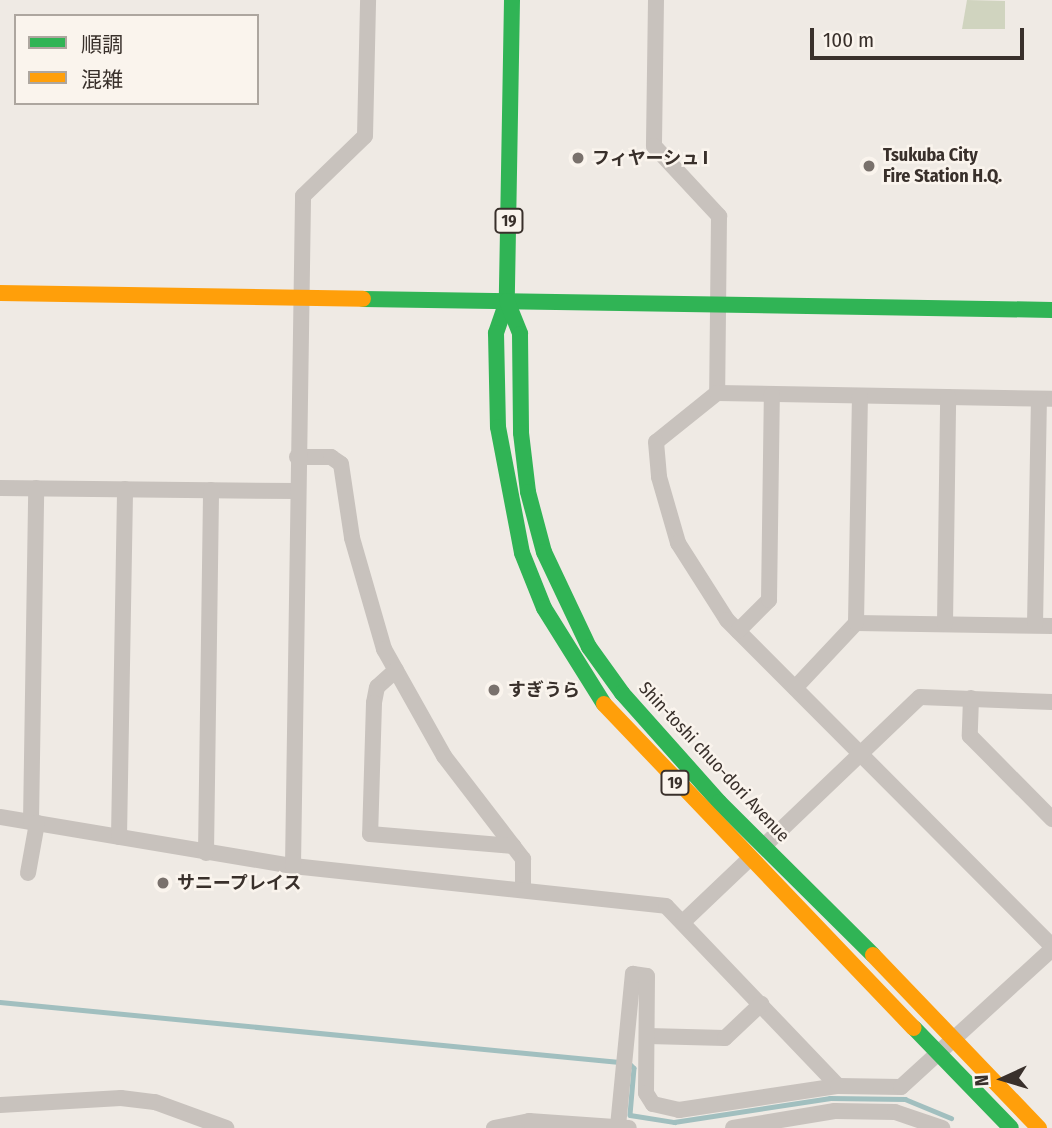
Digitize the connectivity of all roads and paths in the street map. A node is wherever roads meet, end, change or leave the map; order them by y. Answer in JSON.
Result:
{"nodes":[{"id":1,"x":368,"y":0,"type":"edge"},
{"id":2,"x":512,"y":0,"type":"edge"},
{"id":3,"x":656,"y":0,"type":"edge"},
{"id":4,"x":0,"y":293,"type":"edge"},
{"id":5,"x":301,"y":298,"type":"junction"},
{"id":6,"x":507,"y":301,"type":"junction"},
{"id":7,"x":718,"y":303,"type":"junction"},
{"id":8,"x":1052,"y":310,"type":"edge"},
{"id":9,"x":717,"y":393,"type":"junction"},
{"id":10,"x":772,"y":394,"type":"junction"},
{"id":11,"x":860,"y":396,"type":"junction"},
{"id":12,"x":948,"y":397,"type":"junction"},
{"id":13,"x":1045,"y":399,"type":"edge"},
{"id":14,"x":297,"y":457,"type":"junction"},
{"id":15,"x":0,"y":488,"type":"edge"},
{"id":16,"x":36,"y":488,"type":"junction"},
{"id":17,"x":124,"y":489,"type":"junction"},
{"id":18,"x":211,"y":490,"type":"junction"},
{"id":19,"x":297,"y":491,"type":"junction"},
{"id":20,"x":856,"y":623,"type":"junction"},
{"id":21,"x":944,"y":624,"type":"junction"},
{"id":22,"x":1044,"y":626,"type":"edge"},
{"id":23,"x":738,"y":631,"type":"junction"},
{"id":24,"x":396,"y":670,"type":"junction"},
{"id":25,"x":795,"y":688,"type":"junction"},
{"id":26,"x":971,"y":698,"type":"junction"},
{"id":27,"x":1052,"y":702,"type":"edge"},
{"id":28,"x":863,"y":755,"type":"junction"},
{"id":29,"x":0,"y":817,"type":"edge"},
{"id":30,"x":1052,"y":819,"type":"edge"},
{"id":31,"x":34,"y":822,"type":"junction"},
{"id":32,"x":118,"y":837,"type":"junction"},
{"id":33,"x":765,"y":845,"type":"junction"},
{"id":34,"x":513,"y":846,"type":"junction"},
{"id":35,"x":206,"y":853,"type":"junction"},
{"id":36,"x":748,"y":860,"type":"junction"},
{"id":37,"x":293,"y":866,"type":"junction"},
{"id":38,"x":35,"y":868,"type":"dead end"},
{"id":39,"x":523,"y":890,"type":"junction"},
{"id":40,"x":683,"y":922,"type":"junction"},
{"id":41,"x":1052,"y":947,"type":"edge"},
{"id":42,"x":761,"y":1004,"type":"junction"},
{"id":43,"x":953,"y":1035,"type":"junction"},
{"id":44,"x":648,"y":1036,"type":"junction"},
{"id":45,"x":938,"y":1050,"type":"junction"},
{"id":46,"x":838,"y":1086,"type":"junction"},
{"id":47,"x":0,"y":1105,"type":"edge"},
{"id":48,"x":623,"y":1127,"type":"edge"},
{"id":49,"x":226,"y":1128,"type":"edge"},
{"id":50,"x":494,"y":1128,"type":"edge"},
{"id":51,"x":733,"y":1128,"type":"edge"},
{"id":52,"x":942,"y":1128,"type":"edge"},
{"id":53,"x":1011,"y":1128,"type":"edge"},
{"id":54,"x":1039,"y":1128,"type":"edge"}],
"edges":[{"from":1,"to":5,"type":"street"},
{"from":2,"to":6,"type":"main road","name":"Shin-toshi chuo-dori Avenue","number":"19"},
{"from":3,"to":7,"type":"street"},
{"from":4,"to":5,"type":"main road"},
{"from":5,"to":6,"type":"main road"},
{"from":5,"to":14,"type":"street"},
{"from":6,"to":7,"type":"main road"},
{"from":6,"to":33,"type":"main road","name":"Shin-toshi chuo-dori Avenue","number":"19"},
{"from":6,"to":36,"type":"main road","name":"Shin-toshi chuo-dori Avenue","number":"19"},
{"from":7,"to":8,"type":"main road"},
{"from":7,"to":9,"type":"street"},
{"from":9,"to":10,"type":"street"},
{"from":9,"to":23,"type":"street"},
{"from":10,"to":11,"type":"street"},
{"from":10,"to":23,"type":"street"},
{"from":11,"to":12,"type":"street"},
{"from":11,"to":20,"type":"street"},
{"from":12,"to":13,"type":"street"},
{"from":12,"to":21,"type":"street"},
{"from":13,"to":22,"type":"street"},
{"from":14,"to":19,"type":"street"},
{"from":14,"to":24,"type":"street"},
{"from":15,"to":16,"type":"street"},
{"from":16,"to":17,"type":"street"},
{"from":16,"to":31,"type":"street"},
{"from":17,"to":18,"type":"street"},
{"from":17,"to":32,"type":"street"},
{"from":18,"to":19,"type":"street"},
{"from":18,"to":35,"type":"street"},
{"from":19,"to":37,"type":"street"},
{"from":20,"to":21,"type":"street"},
{"from":20,"to":25,"type":"street"},
{"from":21,"to":22,"type":"street"},
{"from":23,"to":25,"type":"street"},
{"from":24,"to":34,"type":"street"},
{"from":24,"to":34,"type":"street"},
{"from":25,"to":28,"type":"street"},
{"from":26,"to":27,"type":"street"},
{"from":26,"to":28,"type":"street"},
{"from":26,"to":30,"type":"street"},
{"from":28,"to":33,"type":"street"},
{"from":28,"to":41,"type":"street"},
{"from":29,"to":31,"type":"street"},
{"from":31,"to":32,"type":"street"},
{"from":31,"to":38,"type":"street"},
{"from":32,"to":35,"type":"street"},
{"from":33,"to":43,"type":"main road","name":"Shin-toshi chuo-dori Avenue","number":"19"},
{"from":34,"to":39,"type":"street"},
{"from":35,"to":37,"type":"street"},
{"from":36,"to":40,"type":"street"},
{"from":36,"to":45,"type":"main road","name":"Shin-toshi chuo-dori Avenue","number":"19"},
{"from":37,"to":39,"type":"street"},
{"from":39,"to":40,"type":"street"},
{"from":40,"to":42,"type":"street"},
{"from":41,"to":43,"type":"street"},
{"from":42,"to":44,"type":"street"},
{"from":42,"to":46,"type":"street"},
{"from":43,"to":45,"type":"street"},
{"from":43,"to":54,"type":"main road","name":"Shin-toshi chuo-dori Avenue","number":"19"},
{"from":44,"to":46,"type":"street"},
{"from":44,"to":48,"type":"street"},
{"from":45,"to":46,"type":"street"},
{"from":45,"to":53,"type":"main road","name":"Shin-toshi chuo-dori Avenue","number":"19"},
{"from":47,"to":49,"type":"street"},
{"from":48,"to":50,"type":"street"},
{"from":51,"to":52,"type":"street"}]}
